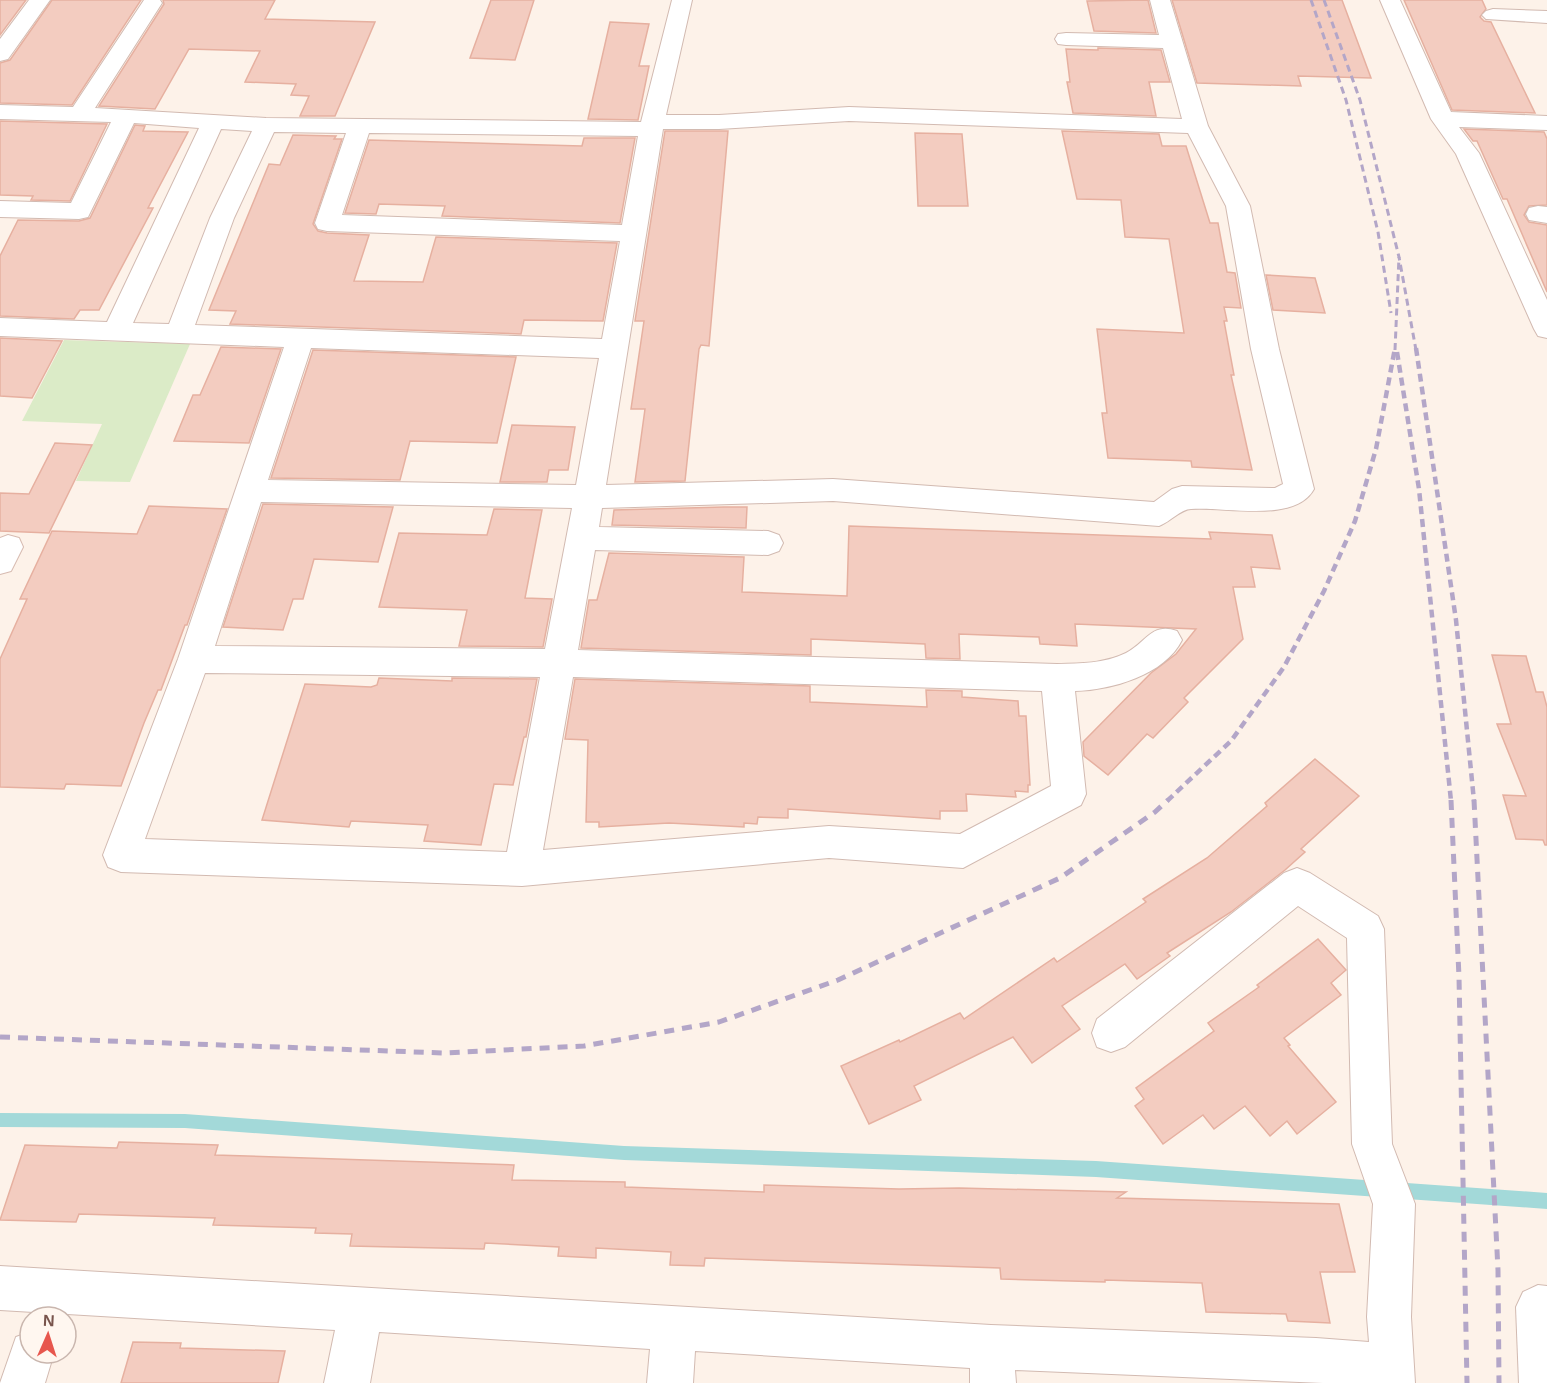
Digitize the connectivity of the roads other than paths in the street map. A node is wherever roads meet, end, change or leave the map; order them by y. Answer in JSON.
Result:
{"nodes":[{"id":1,"x":40,"y":0,"type":"edge"},
{"id":2,"x":682,"y":0,"type":"edge"},
{"id":3,"x":1160,"y":0,"type":"edge"},
{"id":4,"x":1390,"y":0,"type":"edge"},
{"id":5,"x":152,"y":3,"type":"dead end"},
{"id":6,"x":1493,"y":15,"type":"dead end"},
{"id":7,"x":1547,"y":17,"type":"edge"},
{"id":8,"x":1066,"y":39,"type":"dead end"},
{"id":9,"x":1172,"y":42,"type":"junction"},
{"id":10,"x":0,"y":54,"type":"edge"},
{"id":11,"x":0,"y":112,"type":"edge"},
{"id":12,"x":79,"y":115,"type":"junction"},
{"id":13,"x":126,"y":116,"type":"junction"},
{"id":14,"x":1442,"y":119,"type":"junction"},
{"id":15,"x":213,"y":122,"type":"junction"},
{"id":16,"x":1547,"y":123,"type":"edge"},
{"id":17,"x":267,"y":125,"type":"junction"},
{"id":18,"x":360,"y":125,"type":"junction"},
{"id":19,"x":652,"y":125,"type":"junction"},
{"id":20,"x":1196,"y":126,"type":"junction"},
{"id":21,"x":0,"y":209,"type":"edge"},
{"id":22,"x":196,"y":218,"type":"junction"},
{"id":23,"x":634,"y":233,"type":"junction"},
{"id":24,"x":0,"y":327,"type":"edge"},
{"id":25,"x":1547,"y":329,"type":"edge"},
{"id":26,"x":116,"y":331,"type":"junction"},
{"id":27,"x":179,"y":332,"type":"junction"},
{"id":28,"x":300,"y":339,"type":"junction"},
{"id":29,"x":615,"y":349,"type":"junction"},
{"id":30,"x":251,"y":491,"type":"junction"},
{"id":31,"x":589,"y":497,"type":"junction"},
{"id":32,"x":582,"y":538,"type":"junction"},
{"id":33,"x":768,"y":543,"type":"dead end"},
{"id":34,"x":1166,"y":640,"type":"dead end"},
{"id":35,"x":194,"y":658,"type":"junction"},
{"id":36,"x":558,"y":663,"type":"junction"},
{"id":37,"x":1057,"y":678,"type":"junction"},
{"id":38,"x":522,"y":869,"type":"junction"},
{"id":39,"x":1112,"y":1033,"type":"dead end"},
{"id":40,"x":0,"y":1288,"type":"edge"},
{"id":41,"x":48,"y":1304,"type":"edge"},
{"id":42,"x":1547,"y":1308,"type":"edge"},
{"id":43,"x":361,"y":1310,"type":"junction"},
{"id":44,"x":674,"y":1329,"type":"junction"},
{"id":45,"x":28,"y":1365,"type":"edge"},
{"id":46,"x":992,"y":1365,"type":"edge"},
{"id":47,"x":1392,"y":1375,"type":"edge"},
{"id":48,"x":22,"y":1383,"type":"edge"},
{"id":49,"x":347,"y":1383,"type":"edge"},
{"id":50,"x":670,"y":1383,"type":"edge"},
{"id":51,"x":1542,"y":1383,"type":"edge"}],
"edges":[{"from":1,"to":10,"type":"street"},
{"from":2,"to":19,"type":"street"},
{"from":3,"to":9,"type":"street"},
{"from":4,"to":14,"type":"street"},
{"from":5,"to":12,"type":"street"},
{"from":6,"to":7,"type":"street"},
{"from":8,"to":9,"type":"street"},
{"from":9,"to":20,"type":"street"},
{"from":11,"to":12,"type":"street"},
{"from":12,"to":13,"type":"street"},
{"from":13,"to":15,"type":"street"},
{"from":13,"to":21,"type":"street"},
{"from":14,"to":16,"type":"street"},
{"from":14,"to":25,"type":"street"},
{"from":15,"to":17,"type":"street"},
{"from":15,"to":22,"type":"street"},
{"from":17,"to":18,"type":"street"},
{"from":17,"to":22,"type":"street"},
{"from":18,"to":19,"type":"street"},
{"from":18,"to":23,"type":"street"},
{"from":19,"to":20,"type":"street"},
{"from":19,"to":23,"type":"street"},
{"from":20,"to":31,"type":"street"},
{"from":22,"to":26,"type":"street"},
{"from":22,"to":27,"type":"street"},
{"from":23,"to":29,"type":"street"},
{"from":24,"to":26,"type":"street"},
{"from":26,"to":27,"type":"street"},
{"from":27,"to":28,"type":"street"},
{"from":28,"to":29,"type":"street"},
{"from":28,"to":30,"type":"street"},
{"from":29,"to":31,"type":"street"},
{"from":30,"to":31,"type":"street"},
{"from":30,"to":35,"type":"street"},
{"from":31,"to":32,"type":"street"},
{"from":32,"to":33,"type":"street"},
{"from":32,"to":36,"type":"street"},
{"from":34,"to":37,"type":"street"},
{"from":35,"to":36,"type":"street"},
{"from":35,"to":38,"type":"street"},
{"from":36,"to":37,"type":"street"},
{"from":36,"to":38,"type":"street"},
{"from":37,"to":38,"type":"street"},
{"from":39,"to":47,"type":"street"},
{"from":40,"to":41,"type":"street"},
{"from":41,"to":43,"type":"street"},
{"from":42,"to":51,"type":"street"},
{"from":43,"to":44,"type":"street"},
{"from":43,"to":49,"type":"street"},
{"from":44,"to":46,"type":"street"},
{"from":44,"to":50,"type":"street"},
{"from":45,"to":48,"type":"street"},
{"from":46,"to":47,"type":"street"}]}
